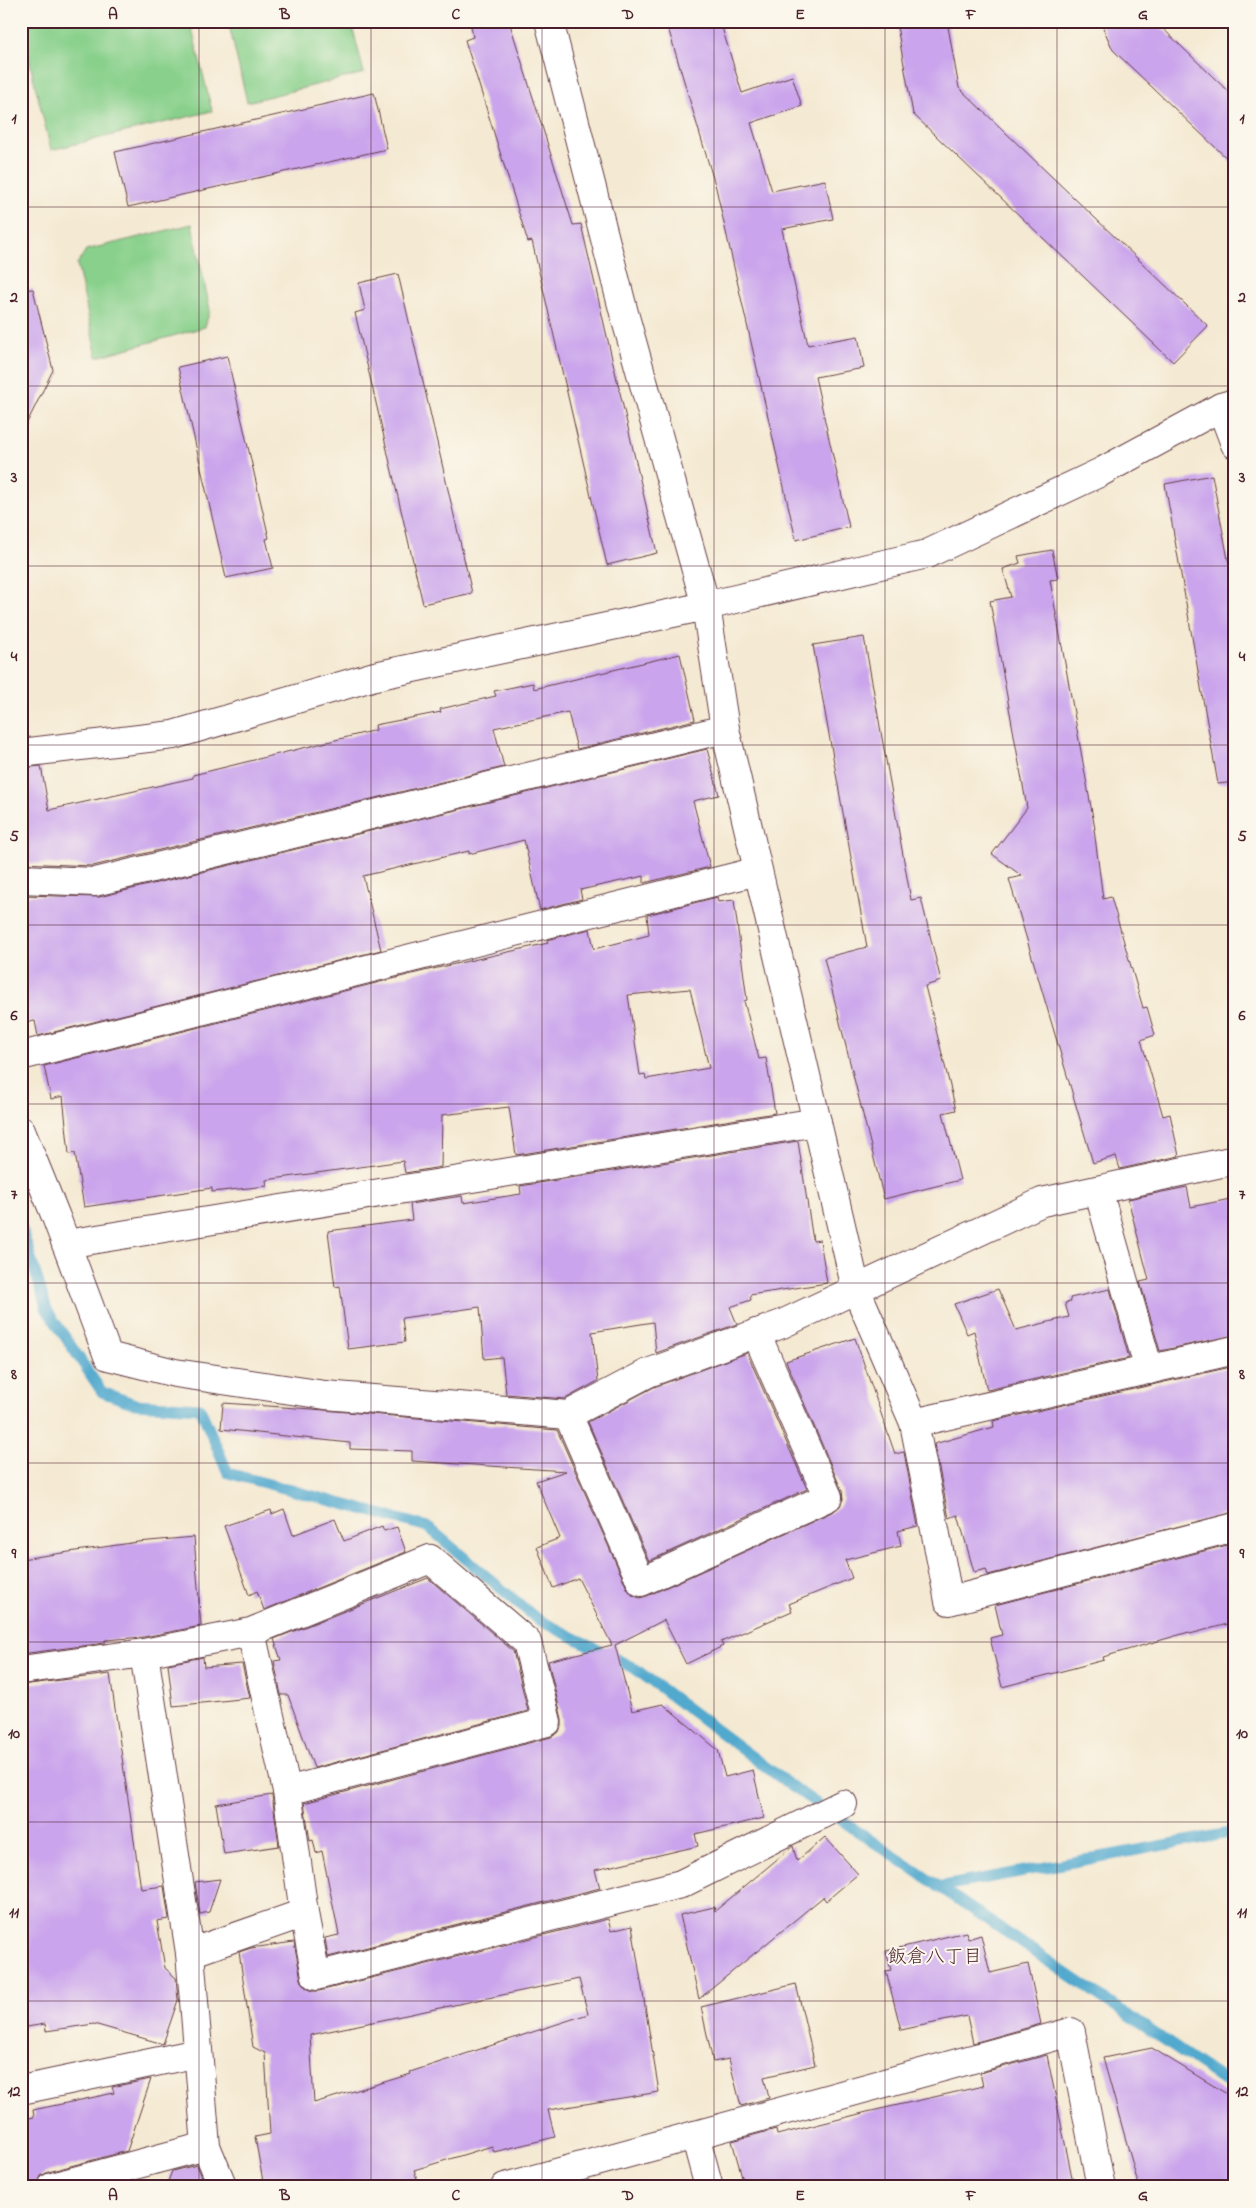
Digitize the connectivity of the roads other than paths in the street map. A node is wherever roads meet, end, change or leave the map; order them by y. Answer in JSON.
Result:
{"nodes":[{"id":1,"x":550,"y":21,"type":"edge"},
{"id":2,"x":1228,"y":405,"type":"edge"},
{"id":3,"x":1235,"y":444,"type":"edge"},
{"id":4,"x":706,"y":606,"type":"junction"},
{"id":5,"x":725,"y":729,"type":"junction"},
{"id":6,"x":21,"y":753,"type":"edge"},
{"id":7,"x":758,"y":871,"type":"junction"},
{"id":8,"x":21,"y":879,"type":"edge"},
{"id":9,"x":21,"y":1056,"type":"edge"},
{"id":10,"x":817,"y":1122,"type":"junction"},
{"id":11,"x":21,"y":1131,"type":"edge"},
{"id":12,"x":1235,"y":1160,"type":"edge"},
{"id":13,"x":1098,"y":1190,"type":"junction"},
{"id":14,"x":66,"y":1244,"type":"junction"},
{"id":15,"x":856,"y":1289,"type":"junction"},
{"id":16,"x":756,"y":1333,"type":"junction"},
{"id":17,"x":1235,"y":1350,"type":"edge"},
{"id":18,"x":1149,"y":1370,"type":"junction"},
{"id":19,"x":568,"y":1416,"type":"junction"},
{"id":20,"x":914,"y":1423,"type":"junction"},
{"id":21,"x":1235,"y":1527,"type":"edge"},
{"id":22,"x":250,"y":1632,"type":"junction"},
{"id":23,"x":144,"y":1653,"type":"junction"},
{"id":24,"x":21,"y":1670,"type":"edge"},
{"id":25,"x":287,"y":1791,"type":"junction"},
{"id":26,"x":843,"y":1804,"type":"dead end"},
{"id":27,"x":304,"y":1914,"type":"junction"},
{"id":28,"x":190,"y":1953,"type":"junction"},
{"id":29,"x":198,"y":2053,"type":"junction"},
{"id":30,"x":21,"y":2090,"type":"edge"},
{"id":31,"x":695,"y":2135,"type":"junction"},
{"id":32,"x":206,"y":2146,"type":"junction"},
{"id":33,"x":507,"y":2186,"type":"edge"},
{"id":34,"x":52,"y":2187,"type":"edge"},
{"id":35,"x":223,"y":2187,"type":"edge"},
{"id":36,"x":709,"y":2187,"type":"edge"},
{"id":37,"x":1101,"y":2187,"type":"edge"}],
"edges":[{"from":1,"to":4,"type":"street"},
{"from":2,"to":3,"type":"street"},
{"from":2,"to":4,"type":"street"},
{"from":4,"to":5,"type":"street"},
{"from":4,"to":6,"type":"street"},
{"from":5,"to":7,"type":"street"},
{"from":5,"to":8,"type":"street"},
{"from":7,"to":9,"type":"street"},
{"from":7,"to":10,"type":"street"},
{"from":10,"to":14,"type":"street"},
{"from":10,"to":15,"type":"street"},
{"from":11,"to":14,"type":"street"},
{"from":12,"to":13,"type":"street"},
{"from":13,"to":15,"type":"street"},
{"from":13,"to":18,"type":"street"},
{"from":14,"to":19,"type":"street"},
{"from":15,"to":16,"type":"street"},
{"from":15,"to":20,"type":"street"},
{"from":16,"to":19,"type":"street"},
{"from":16,"to":19,"type":"street"},
{"from":17,"to":18,"type":"street"},
{"from":18,"to":20,"type":"street"},
{"from":20,"to":21,"type":"street"},
{"from":22,"to":23,"type":"street"},
{"from":22,"to":25,"type":"street"},
{"from":22,"to":25,"type":"street"},
{"from":23,"to":24,"type":"street"},
{"from":23,"to":28,"type":"street"},
{"from":25,"to":27,"type":"street"},
{"from":26,"to":27,"type":"street"},
{"from":27,"to":28,"type":"street"},
{"from":28,"to":29,"type":"street"},
{"from":29,"to":30,"type":"street"},
{"from":29,"to":32,"type":"street"},
{"from":31,"to":33,"type":"street"},
{"from":31,"to":36,"type":"street"},
{"from":31,"to":37,"type":"street"},
{"from":32,"to":34,"type":"street"},
{"from":32,"to":35,"type":"street"}]}
